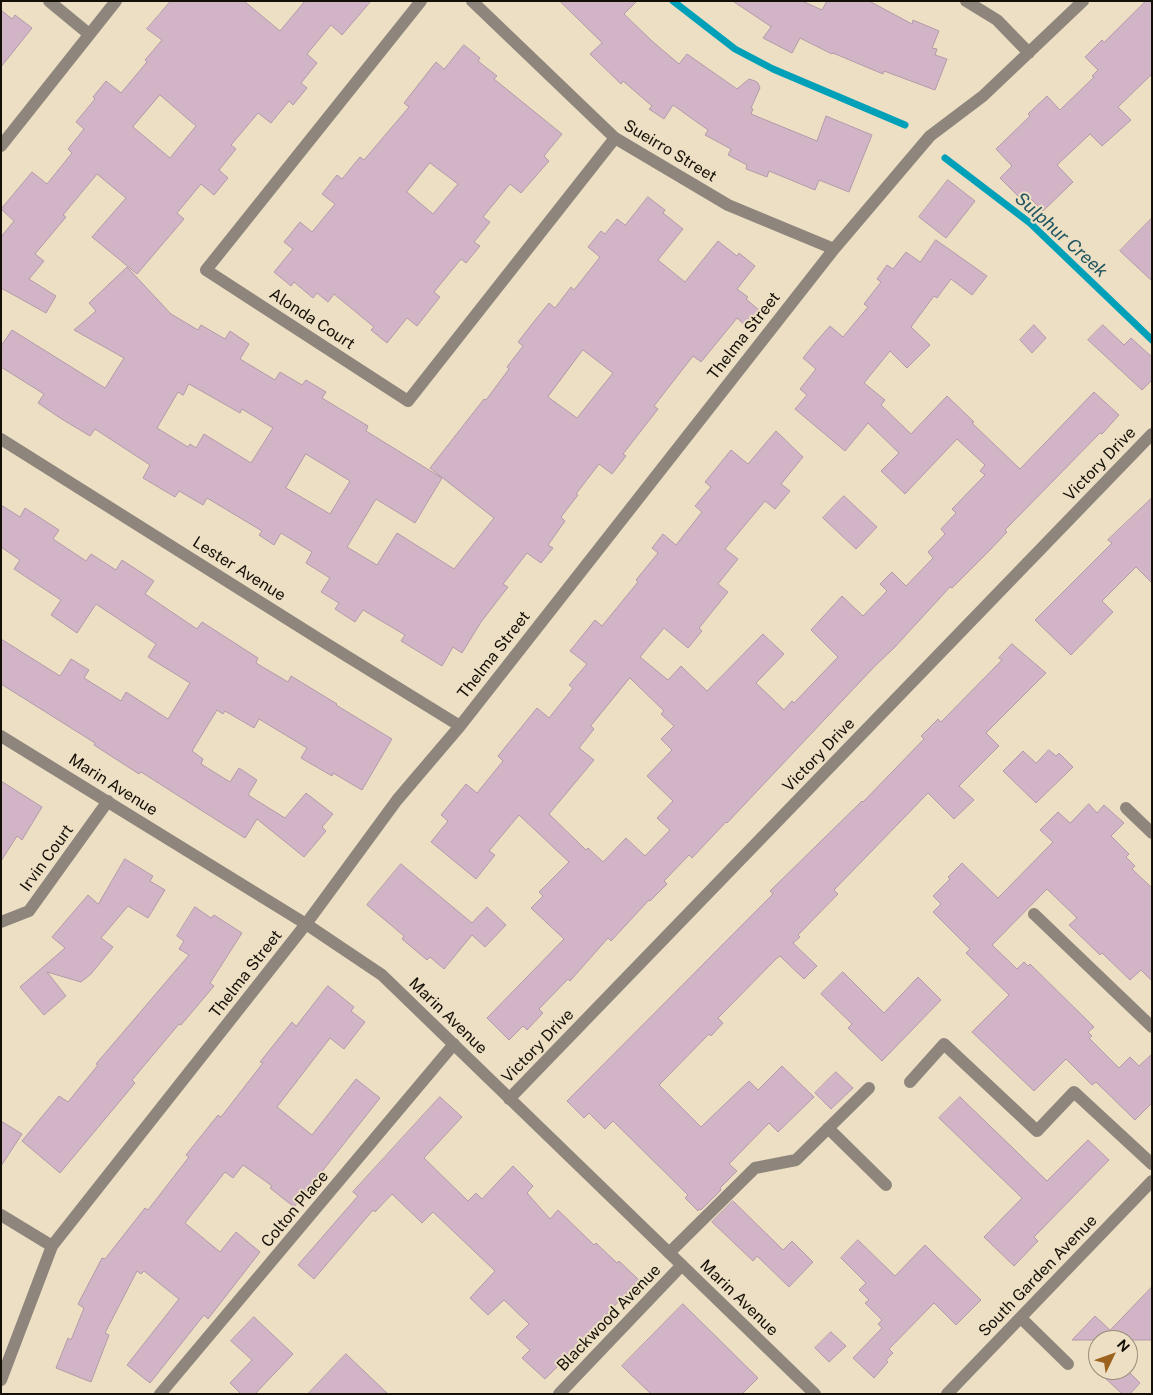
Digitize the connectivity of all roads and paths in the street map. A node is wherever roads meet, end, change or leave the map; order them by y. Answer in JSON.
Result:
{"nodes":[{"id":1,"x":49,"y":1,"type":"edge"},
{"id":2,"x":116,"y":1,"type":"edge"},
{"id":3,"x":421,"y":1,"type":"edge"},
{"id":4,"x":472,"y":1,"type":"edge"},
{"id":5,"x":966,"y":1,"type":"edge"},
{"id":6,"x":1083,"y":1,"type":"edge"},
{"id":7,"x":89,"y":34,"type":"junction"},
{"id":8,"x":1029,"y":53,"type":"junction"},
{"id":9,"x":615,"y":138,"type":"junction"},
{"id":10,"x":1,"y":146,"type":"edge"},
{"id":11,"x":834,"y":249,"type":"junction"},
{"id":12,"x":1152,"y":434,"type":"edge"},
{"id":13,"x":1,"y":439,"type":"edge"},
{"id":14,"x":460,"y":726,"type":"junction"},
{"id":15,"x":1,"y":736,"type":"edge"},
{"id":16,"x":108,"y":801,"type":"junction"},
{"id":17,"x":1126,"y":808,"type":"dead end"},
{"id":18,"x":1152,"y":833,"type":"edge"},
{"id":19,"x":1034,"y":914,"type":"dead end"},
{"id":20,"x":1,"y":922,"type":"edge"},
{"id":21,"x":306,"y":924,"type":"junction"},
{"id":22,"x":1152,"y":1027,"type":"edge"},
{"id":23,"x":454,"y":1044,"type":"junction"},
{"id":24,"x":910,"y":1082,"type":"dead end"},
{"id":25,"x":869,"y":1088,"type":"dead end"},
{"id":26,"x":509,"y":1099,"type":"junction"},
{"id":27,"x":828,"y":1128,"type":"junction"},
{"id":28,"x":1152,"y":1164,"type":"edge"},
{"id":29,"x":1152,"y":1181,"type":"edge"},
{"id":30,"x":886,"y":1185,"type":"dead end"},
{"id":31,"x":1,"y":1215,"type":"edge"},
{"id":32,"x":52,"y":1246,"type":"junction"},
{"id":33,"x":669,"y":1252,"type":"junction"},
{"id":34,"x":682,"y":1266,"type":"junction"},
{"id":35,"x":1021,"y":1318,"type":"junction"},
{"id":36,"x":1068,"y":1364,"type":"dead end"},
{"id":37,"x":1,"y":1380,"type":"edge"},
{"id":38,"x":160,"y":1394,"type":"edge"},
{"id":39,"x":559,"y":1394,"type":"edge"},
{"id":40,"x":815,"y":1394,"type":"edge"},
{"id":41,"x":947,"y":1394,"type":"edge"}],
"edges":[{"from":1,"to":7,"type":"street"},
{"from":2,"to":7,"type":"street"},
{"from":3,"to":9,"type":"street","name":"Alonda Court"},
{"from":4,"to":9,"type":"street","name":"Sueirro Street"},
{"from":5,"to":8,"type":"street"},
{"from":6,"to":8,"type":"street","name":"Thelma Street"},
{"from":7,"to":10,"type":"street"},
{"from":8,"to":11,"type":"street","name":"Thelma Street"},
{"from":9,"to":11,"type":"street","name":"Sueirro Street"},
{"from":11,"to":14,"type":"street","name":"Thelma Street"},
{"from":12,"to":26,"type":"street","name":"Victory Drive"},
{"from":13,"to":14,"type":"street","name":"Lester Avenue"},
{"from":14,"to":21,"type":"street","name":"Thelma Street"},
{"from":15,"to":16,"type":"street","name":"Marin Avenue"},
{"from":16,"to":20,"type":"street","name":"Irvin Court"},
{"from":16,"to":21,"type":"street","name":"Marin Avenue"},
{"from":17,"to":18,"type":"street"},
{"from":19,"to":22,"type":"street"},
{"from":21,"to":23,"type":"street","name":"Marin Avenue"},
{"from":21,"to":32,"type":"street","name":"Thelma Street"},
{"from":23,"to":26,"type":"street","name":"Marin Avenue"},
{"from":23,"to":38,"type":"street","name":"Colton Place"},
{"from":24,"to":28,"type":"street"},
{"from":25,"to":27,"type":"street"},
{"from":26,"to":33,"type":"street","name":"Marin Avenue"},
{"from":27,"to":30,"type":"street"},
{"from":27,"to":33,"type":"street"},
{"from":29,"to":35,"type":"street","name":"South Garden Avenue"},
{"from":31,"to":32,"type":"street"},
{"from":32,"to":37,"type":"street","name":"Thelma Street"},
{"from":33,"to":34,"type":"street","name":"Marin Avenue"},
{"from":34,"to":39,"type":"street","name":"Blackwood Avenue"},
{"from":34,"to":40,"type":"street","name":"Marin Avenue"},
{"from":35,"to":36,"type":"street"},
{"from":35,"to":41,"type":"street","name":"South Garden Avenue"}]}
